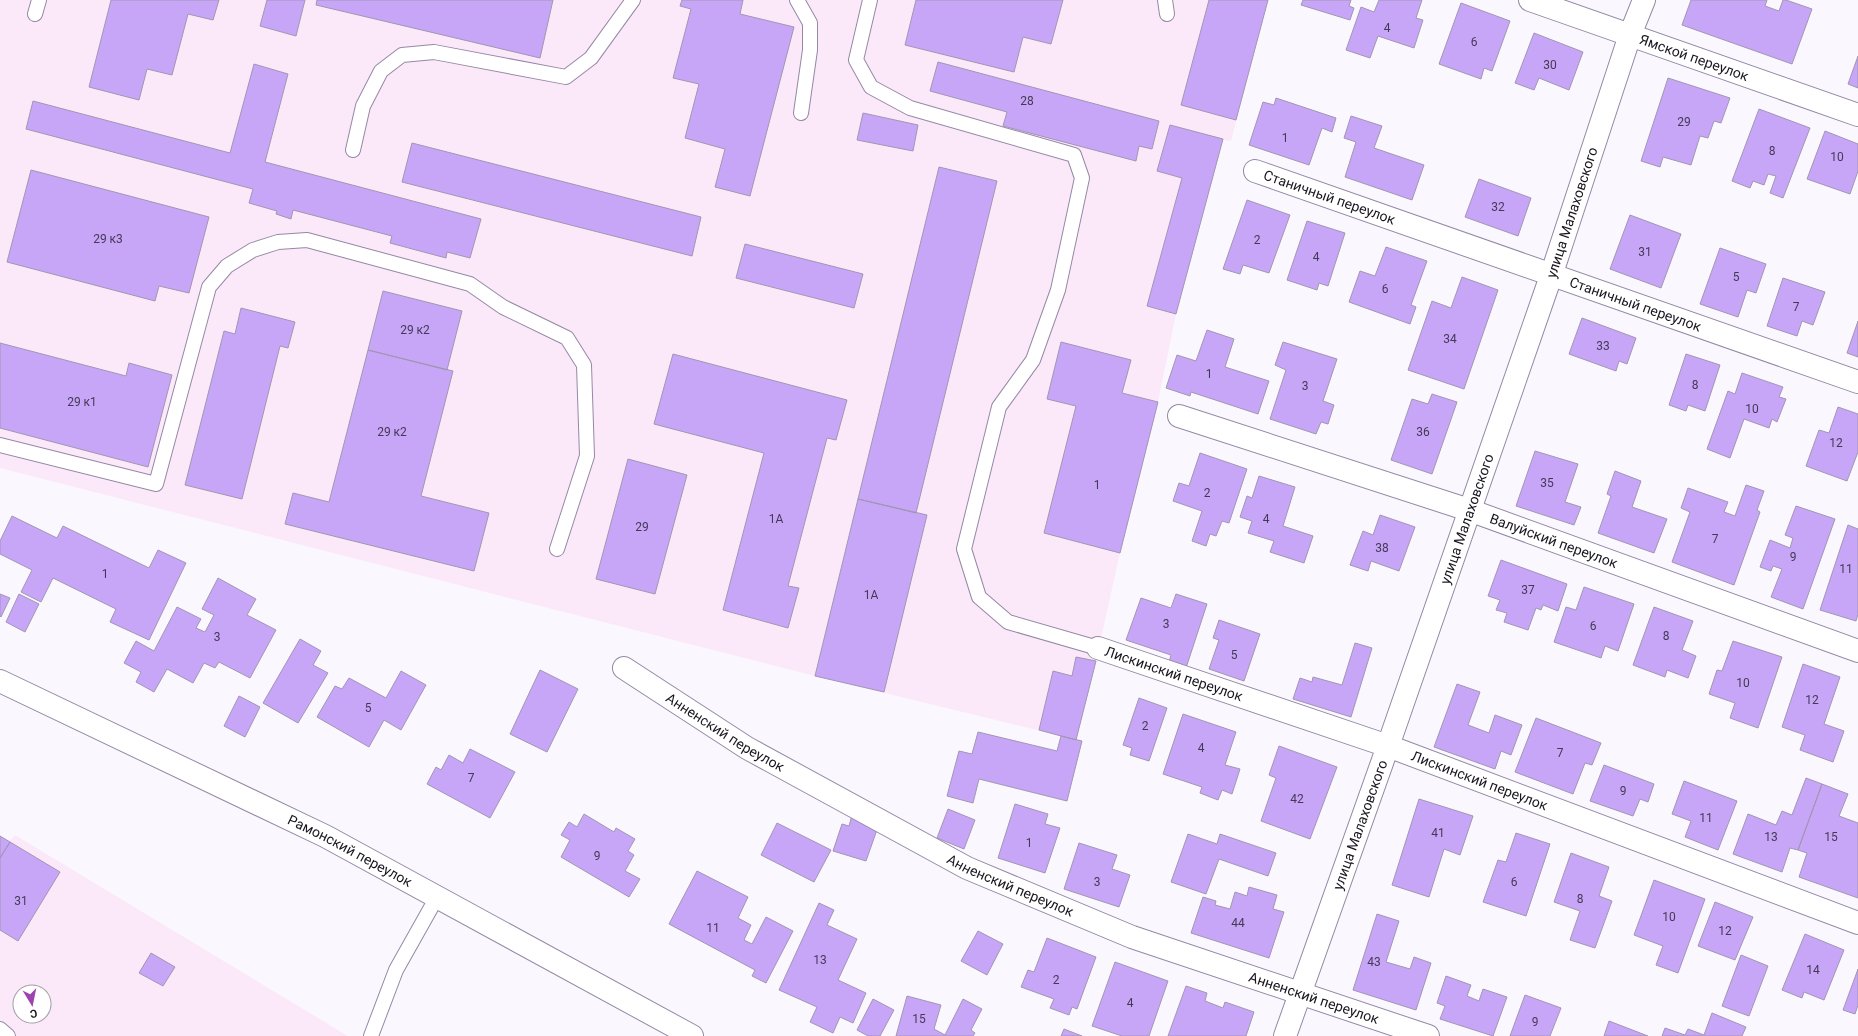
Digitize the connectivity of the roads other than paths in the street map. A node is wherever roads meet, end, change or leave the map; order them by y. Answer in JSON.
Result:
{"nodes":[{"id":1,"x":39,"y":0,"type":"edge"},
{"id":2,"x":633,"y":0,"type":"edge"},
{"id":3,"x":797,"y":0,"type":"edge"},
{"id":4,"x":870,"y":0,"type":"edge"},
{"id":5,"x":1165,"y":0,"type":"edge"},
{"id":6,"x":1530,"y":0,"type":"edge"},
{"id":7,"x":1644,"y":0,"type":"edge"},
{"id":8,"x":35,"y":14,"type":"dead end"},
{"id":9,"x":1167,"y":14,"type":"dead end"},
{"id":10,"x":1630,"y":35,"type":"junction"},
{"id":11,"x":801,"y":113,"type":"dead end"},
{"id":12,"x":1858,"y":114,"type":"edge"},
{"id":13,"x":353,"y":150,"type":"dead end"},
{"id":14,"x":1255,"y":171,"type":"dead end"},
{"id":15,"x":1551,"y":276,"type":"junction"},
{"id":16,"x":1858,"y":382,"type":"edge"},
{"id":17,"x":1179,"y":416,"type":"dead end"},
{"id":18,"x":0,"y":445,"type":"edge"},
{"id":19,"x":1469,"y":510,"type":"junction"},
{"id":20,"x":557,"y":549,"type":"dead end"},
{"id":21,"x":1098,"y":648,"type":"joint"},
{"id":22,"x":1858,"y":651,"type":"edge"},
{"id":23,"x":624,"y":668,"type":"dead end"},
{"id":24,"x":0,"y":681,"type":"edge"},
{"id":25,"x":1388,"y":746,"type":"junction"},
{"id":26,"x":437,"y":897,"type":"junction"},
{"id":27,"x":1858,"y":923,"type":"edge"},
{"id":28,"x":1300,"y":992,"type":"junction"},
{"id":29,"x":0,"y":1029,"type":"edge"},
{"id":30,"x":8,"y":1036,"type":"edge"},
{"id":31,"x":371,"y":1036,"type":"edge"},
{"id":32,"x":692,"y":1036,"type":"edge"},
{"id":33,"x":1285,"y":1036,"type":"edge"},
{"id":34,"x":1428,"y":1036,"type":"edge"}],
"edges":[{"from":1,"to":8,"type":"lane"},
{"from":2,"to":13,"type":"lane"},
{"from":3,"to":11,"type":"lane"},
{"from":4,"to":21,"type":"lane"},
{"from":5,"to":9,"type":"lane"},
{"from":6,"to":10,"type":"street","name":"Ямской переулок"},
{"from":7,"to":10,"type":"street","name":"улица Малаховского"},
{"from":10,"to":12,"type":"street","name":"Ямской переулок"},
{"from":10,"to":15,"type":"street","name":"улица Малаховского"},
{"from":14,"to":15,"type":"street","name":"Станичный переулок"},
{"from":15,"to":16,"type":"street","name":"Станичный переулок"},
{"from":15,"to":19,"type":"street","name":"улица Малаховского"},
{"from":17,"to":19,"type":"street","name":"Валуйский переулок"},
{"from":18,"to":20,"type":"lane"},
{"from":19,"to":22,"type":"street","name":"Валуйский переулок"},
{"from":19,"to":25,"type":"street","name":"улица Малаховского"},
{"from":21,"to":25,"type":"street","name":"Лискинский переулок"},
{"from":23,"to":28,"type":"street","name":"Анненский переулок"},
{"from":24,"to":26,"type":"street","name":"Рамонский переулок"},
{"from":25,"to":27,"type":"street","name":"Лискинский переулок"},
{"from":25,"to":28,"type":"street","name":"улица Малаховского"},
{"from":26,"to":31,"type":"lane"},
{"from":26,"to":32,"type":"street","name":"Рамонский переулок"},
{"from":28,"to":33,"type":"street","name":"улица Малаховского"},
{"from":28,"to":34,"type":"street","name":"Анненский переулок"},
{"from":29,"to":30,"type":"lane"}]}
